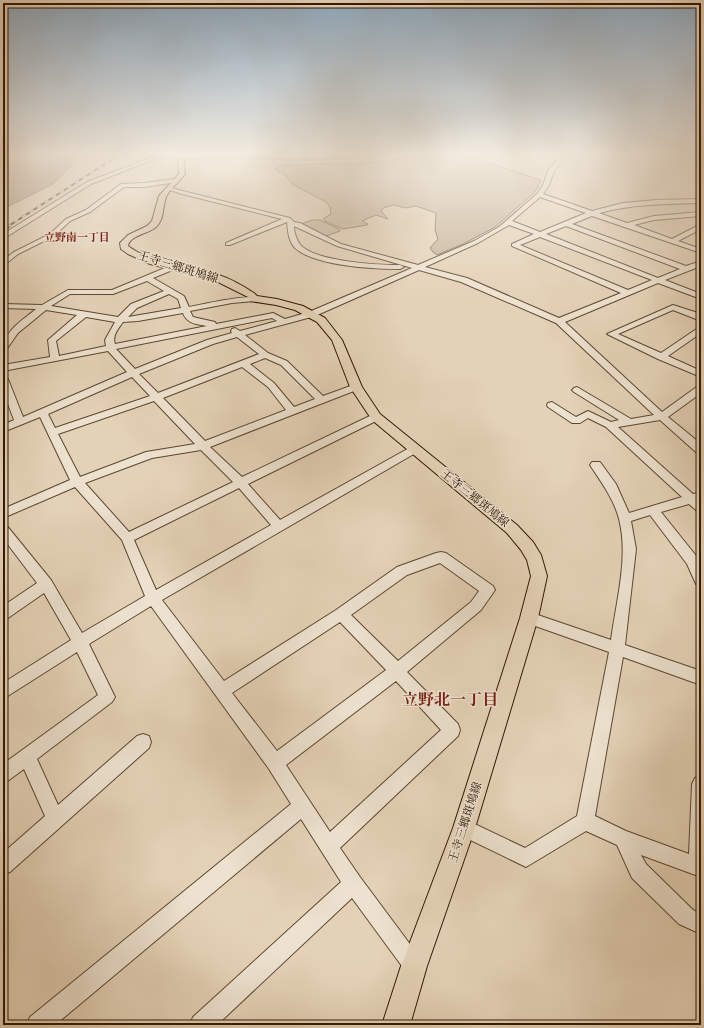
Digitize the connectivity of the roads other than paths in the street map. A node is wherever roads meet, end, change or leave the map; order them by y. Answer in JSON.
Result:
{"nodes":[{"id":1,"x":60,"y":201,"type":"edge"},
{"id":2,"x":101,"y":201,"type":"edge"},
{"id":3,"x":161,"y":201,"type":"edge"},
{"id":4,"x":217,"y":201,"type":"edge"},
{"id":5,"x":531,"y":201,"type":"edge"},
{"id":6,"x":559,"y":201,"type":"edge"},
{"id":7,"x":701,"y":201,"type":"edge"},
{"id":8,"x":593,"y":213,"type":"junction"},
{"id":9,"x":701,"y":214,"type":"edge"},
{"id":10,"x":290,"y":221,"type":"junction"},
{"id":11,"x":508,"y":222,"type":"junction"},
{"id":12,"x":567,"y":224,"type":"junction"},
{"id":13,"x":628,"y":225,"type":"junction"},
{"id":14,"x":701,"y":226,"type":"edge"},
{"id":15,"x":541,"y":234,"type":"junction"},
{"id":16,"x":3,"y":237,"type":"edge"},
{"id":17,"x":673,"y":241,"type":"junction"},
{"id":18,"x":228,"y":244,"type":"dead end"},
{"id":19,"x":701,"y":251,"type":"edge"},
{"id":20,"x":701,"y":263,"type":"edge"},
{"id":21,"x":3,"y":264,"type":"edge"},
{"id":22,"x":172,"y":267,"type":"junction"},
{"id":23,"x":417,"y":267,"type":"junction"},
{"id":24,"x":686,"y":269,"type":"junction"},
{"id":25,"x":147,"y":278,"type":"junction"},
{"id":26,"x":657,"y":280,"type":"junction"},
{"id":27,"x":171,"y":291,"type":"junction"},
{"id":28,"x":628,"y":293,"type":"junction"},
{"id":29,"x":701,"y":298,"type":"edge"},
{"id":30,"x":254,"y":299,"type":"junction"},
{"id":31,"x":3,"y":306,"type":"edge"},
{"id":32,"x":44,"y":307,"type":"junction"},
{"id":33,"x":185,"y":310,"type":"junction"},
{"id":34,"x":84,"y":314,"type":"junction"},
{"id":35,"x":312,"y":314,"type":"junction"},
{"id":36,"x":700,"y":317,"type":"edge"},
{"id":37,"x":120,"y":320,"type":"junction"},
{"id":38,"x":559,"y":321,"type":"junction"},
{"id":39,"x":285,"y":322,"type":"junction"},
{"id":40,"x":222,"y":325,"type":"junction"},
{"id":41,"x":701,"y":329,"type":"edge"},
{"id":42,"x":240,"y":334,"type":"junction"},
{"id":43,"x":3,"y":348,"type":"edge"},
{"id":44,"x":110,"y":348,"type":"junction"},
{"id":45,"x":265,"y":355,"type":"junction"},
{"id":46,"x":661,"y":357,"type":"junction"},
{"id":47,"x":55,"y":359,"type":"junction"},
{"id":48,"x":244,"y":364,"type":"junction"},
{"id":49,"x":3,"y":368,"type":"edge"},
{"id":50,"x":133,"y":374,"type":"junction"},
{"id":51,"x":701,"y":374,"type":"edge"},
{"id":52,"x":4,"y":383,"type":"edge"},
{"id":53,"x":356,"y":387,"type":"junction"},
{"id":54,"x":701,"y":388,"type":"edge"},
{"id":55,"x":577,"y":390,"type":"dead end"},
{"id":56,"x":157,"y":397,"type":"junction"},
{"id":57,"x":322,"y":401,"type":"junction"},
{"id":58,"x":552,"y":405,"type":"dead end"},
{"id":59,"x":42,"y":412,"type":"junction"},
{"id":60,"x":293,"y":412,"type":"junction"},
{"id":61,"x":376,"y":417,"type":"junction"},
{"id":62,"x":662,"y":418,"type":"junction"},
{"id":63,"x":20,"y":422,"type":"junction"},
{"id":64,"x":629,"y":422,"type":"junction"},
{"id":65,"x":610,"y":425,"type":"junction"},
{"id":66,"x":3,"y":429,"type":"edge"},
{"id":67,"x":52,"y":433,"type":"junction"},
{"id":68,"x":203,"y":446,"type":"junction"},
{"id":69,"x":415,"y":449,"type":"junction"},
{"id":70,"x":701,"y":450,"type":"edge"},
{"id":71,"x":596,"y":465,"type":"dead end"},
{"id":72,"x":77,"y":482,"type":"junction"},
{"id":73,"x":241,"y":483,"type":"junction"},
{"id":74,"x":696,"y":498,"type":"edge"},
{"id":75,"x":701,"y":508,"type":"edge"},
{"id":76,"x":654,"y":510,"type":"junction"},
{"id":77,"x":3,"y":514,"type":"edge"},
{"id":78,"x":625,"y":518,"type":"junction"},
{"id":79,"x":279,"y":526,"type":"junction"},
{"id":80,"x":3,"y":529,"type":"edge"},
{"id":81,"x":127,"y":538,"type":"junction"},
{"id":82,"x":701,"y":580,"type":"edge"},
{"id":83,"x":46,"y":584,"type":"junction"},
{"id":84,"x":153,"y":598,"type":"junction"},
{"id":85,"x":3,"y":614,"type":"edge"},
{"id":86,"x":341,"y":614,"type":"junction"},
{"id":87,"x":529,"y":618,"type":"junction"},
{"id":88,"x":80,"y":642,"type":"junction"},
{"id":89,"x":617,"y":649,"type":"junction"},
{"id":90,"x":397,"y":671,"type":"junction"},
{"id":91,"x":701,"y":678,"type":"edge"},
{"id":92,"x":222,"y":691,"type":"junction"},
{"id":93,"x":3,"y":692,"type":"edge"},
{"id":94,"x":144,"y":742,"type":"dead end"},
{"id":95,"x":27,"y":756,"type":"junction"},
{"id":96,"x":275,"y":763,"type":"junction"},
{"id":97,"x":3,"y":774,"type":"edge"},
{"id":98,"x":701,"y":784,"type":"edge"},
{"id":99,"x":303,"y":806,"type":"junction"},
{"id":100,"x":55,"y":819,"type":"junction"},
{"id":101,"x":585,"y":821,"type":"junction"},
{"id":102,"x":464,"y":828,"type":"junction"},
{"id":103,"x":623,"y":838,"type":"junction"},
{"id":104,"x":329,"y":846,"type":"junction"},
{"id":105,"x":3,"y":865,"type":"edge"},
{"id":106,"x":699,"y":867,"type":"edge"},
{"id":107,"x":353,"y":884,"type":"junction"},
{"id":108,"x":701,"y":924,"type":"edge"},
{"id":109,"x":414,"y":966,"type":"junction"},
{"id":110,"x":38,"y":1025,"type":"edge"},
{"id":111,"x":201,"y":1025,"type":"edge"},
{"id":112,"x":396,"y":1025,"type":"edge"}],
"edges":[{"from":1,"to":16,"type":"street"},
{"from":2,"to":21,"type":"street"},
{"from":3,"to":22,"type":"main road","name":"王寺三郷斑鳩線"},
{"from":4,"to":10,"type":"street"},
{"from":5,"to":11,"type":"street"},
{"from":6,"to":8,"type":"street"},
{"from":7,"to":8,"type":"street"},
{"from":8,"to":12,"type":"street"},
{"from":8,"to":13,"type":"street"},
{"from":9,"to":13,"type":"street"},
{"from":10,"to":18,"type":"street"},
{"from":10,"to":23,"type":"street"},
{"from":10,"to":23,"type":"street"},
{"from":11,"to":15,"type":"street"},
{"from":11,"to":23,"type":"street"},
{"from":12,"to":15,"type":"street"},
{"from":12,"to":24,"type":"street"},
{"from":13,"to":17,"type":"street"},
{"from":14,"to":17,"type":"street"},
{"from":15,"to":26,"type":"street"},
{"from":15,"to":28,"type":"street"},
{"from":17,"to":19,"type":"street"},
{"from":20,"to":24,"type":"street"},
{"from":22,"to":25,"type":"street"},
{"from":22,"to":30,"type":"main road","name":"王寺三郷斑鳩線"},
{"from":23,"to":35,"type":"street"},
{"from":23,"to":38,"type":"street"},
{"from":24,"to":26,"type":"street"},
{"from":25,"to":27,"type":"street"},
{"from":25,"to":32,"type":"street"},
{"from":26,"to":28,"type":"street"},
{"from":26,"to":29,"type":"street"},
{"from":27,"to":33,"type":"street"},
{"from":27,"to":37,"type":"street"},
{"from":28,"to":38,"type":"street"},
{"from":30,"to":33,"type":"street"},
{"from":30,"to":35,"type":"main road","name":"王寺三郷斑鳩線"},
{"from":31,"to":32,"type":"street"},
{"from":32,"to":34,"type":"street"},
{"from":32,"to":43,"type":"street"},
{"from":33,"to":37,"type":"street"},
{"from":33,"to":40,"type":"street"},
{"from":34,"to":37,"type":"street"},
{"from":34,"to":47,"type":"street"},
{"from":35,"to":39,"type":"street"},
{"from":35,"to":53,"type":"main road","name":"王寺三郷斑鳩線"},
{"from":36,"to":46,"type":"street"},
{"from":37,"to":44,"type":"street"},
{"from":38,"to":62,"type":"street"},
{"from":39,"to":40,"type":"street"},
{"from":39,"to":42,"type":"street"},
{"from":40,"to":42,"type":"street"},
{"from":40,"to":44,"type":"street"},
{"from":41,"to":46,"type":"street"},
{"from":42,"to":45,"type":"street"},
{"from":42,"to":50,"type":"street"},
{"from":44,"to":47,"type":"street"},
{"from":44,"to":50,"type":"street"},
{"from":45,"to":48,"type":"street"},
{"from":45,"to":57,"type":"street"},
{"from":46,"to":51,"type":"street"},
{"from":47,"to":49,"type":"street"},
{"from":48,"to":56,"type":"street"},
{"from":48,"to":60,"type":"street"},
{"from":50,"to":56,"type":"street"},
{"from":50,"to":59,"type":"street"},
{"from":52,"to":63,"type":"street"},
{"from":53,"to":57,"type":"street"},
{"from":53,"to":61,"type":"main road","name":"王寺三郷斑鳩線"},
{"from":54,"to":62,"type":"street"},
{"from":55,"to":64,"type":"street"},
{"from":56,"to":67,"type":"street"},
{"from":56,"to":68,"type":"street"},
{"from":57,"to":60,"type":"street"},
{"from":58,"to":65,"type":"street"},
{"from":59,"to":63,"type":"street"},
{"from":59,"to":67,"type":"street"},
{"from":60,"to":68,"type":"street"},
{"from":61,"to":69,"type":"main road","name":"王寺三郷斑鳩線"},
{"from":61,"to":73,"type":"street"},
{"from":62,"to":64,"type":"street"},
{"from":62,"to":70,"type":"street"},
{"from":63,"to":66,"type":"street"},
{"from":64,"to":65,"type":"street"},
{"from":65,"to":74,"type":"street"},
{"from":67,"to":72,"type":"street"},
{"from":68,"to":72,"type":"street"},
{"from":68,"to":73,"type":"street"},
{"from":69,"to":79,"type":"street"},
{"from":69,"to":87,"type":"main road","name":"王寺三郷斑鳩線"},
{"from":71,"to":78,"type":"street"},
{"from":72,"to":77,"type":"street"},
{"from":72,"to":81,"type":"street"},
{"from":73,"to":79,"type":"street"},
{"from":73,"to":81,"type":"street"},
{"from":74,"to":75,"type":"street"},
{"from":74,"to":76,"type":"street"},
{"from":76,"to":78,"type":"street"},
{"from":76,"to":82,"type":"street"},
{"from":78,"to":89,"type":"street"},
{"from":79,"to":84,"type":"street"},
{"from":80,"to":83,"type":"street"},
{"from":81,"to":84,"type":"street"},
{"from":83,"to":85,"type":"street"},
{"from":83,"to":88,"type":"street"},
{"from":84,"to":88,"type":"street"},
{"from":84,"to":92,"type":"street"},
{"from":86,"to":90,"type":"street"},
{"from":86,"to":90,"type":"street"},
{"from":86,"to":92,"type":"street"},
{"from":87,"to":89,"type":"street"},
{"from":87,"to":102,"type":"main road","name":"王寺三郷斑鳩線"},
{"from":88,"to":93,"type":"street"},
{"from":88,"to":95,"type":"street"},
{"from":89,"to":91,"type":"street"},
{"from":89,"to":101,"type":"street"},
{"from":90,"to":96,"type":"street"},
{"from":90,"to":104,"type":"street"},
{"from":92,"to":96,"type":"street"},
{"from":94,"to":100,"type":"street"},
{"from":95,"to":97,"type":"street"},
{"from":95,"to":100,"type":"street"},
{"from":96,"to":99,"type":"street"},
{"from":98,"to":106,"type":"street"},
{"from":99,"to":104,"type":"street"},
{"from":99,"to":110,"type":"street"},
{"from":100,"to":105,"type":"street"},
{"from":101,"to":102,"type":"street"},
{"from":101,"to":103,"type":"street"},
{"from":102,"to":109,"type":"main road","name":"王寺三郷斑鳩線"},
{"from":103,"to":106,"type":"street"},
{"from":103,"to":108,"type":"street"},
{"from":104,"to":107,"type":"street"},
{"from":107,"to":109,"type":"street"},
{"from":107,"to":111,"type":"street"},
{"from":109,"to":112,"type":"main road","name":"王寺三郷斑鳩線"}]}
